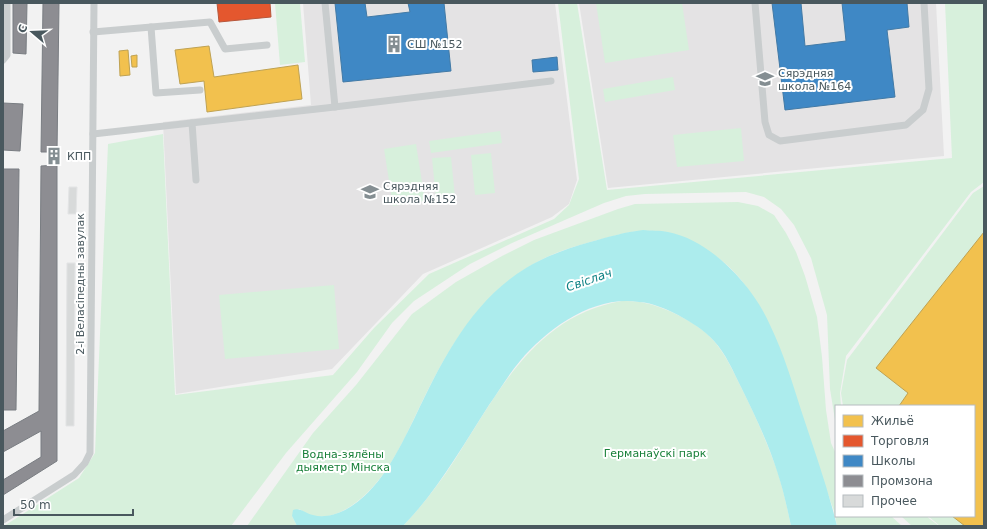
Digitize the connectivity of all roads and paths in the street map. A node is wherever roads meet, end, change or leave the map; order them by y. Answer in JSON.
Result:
{"nodes":[{"id":1,"x":7,"y":3,"type":"edge"},
{"id":2,"x":94,"y":3,"type":"edge"},
{"id":3,"x":325,"y":3,"type":"edge"},
{"id":4,"x":755,"y":3,"type":"edge"},
{"id":5,"x":924,"y":3,"type":"edge"},
{"id":6,"x":151,"y":28,"type":"junction"},
{"id":7,"x":94,"y":32,"type":"junction"},
{"id":8,"x":267,"y":45,"type":"dead end"},
{"id":9,"x":3,"y":60,"type":"edge"},
{"id":10,"x":551,"y":81,"type":"dead end"},
{"id":11,"x":200,"y":90,"type":"dead end"},
{"id":12,"x":335,"y":107,"type":"junction"},
{"id":13,"x":192,"y":123,"type":"junction"},
{"id":14,"x":92,"y":134,"type":"junction"},
{"id":15,"x":196,"y":180,"type":"dead end"},
{"id":16,"x":3,"y":520,"type":"edge"}],
"edges":[{"from":1,"to":9,"type":"lane"},
{"from":2,"to":7,"type":"lane","name":"2-і Веласіпедны завулак"},
{"from":3,"to":12,"type":"lane"},
{"from":4,"to":5,"type":"lane"},
{"from":6,"to":7,"type":"lane"},
{"from":6,"to":8,"type":"lane"},
{"from":6,"to":11,"type":"lane"},
{"from":7,"to":14,"type":"lane","name":"2-і Веласіпедны завулак"},
{"from":10,"to":12,"type":"lane"},
{"from":12,"to":13,"type":"lane"},
{"from":13,"to":14,"type":"lane"},
{"from":13,"to":15,"type":"lane"},
{"from":14,"to":16,"type":"lane","name":"2-і Веласіпедны завулак"}]}
